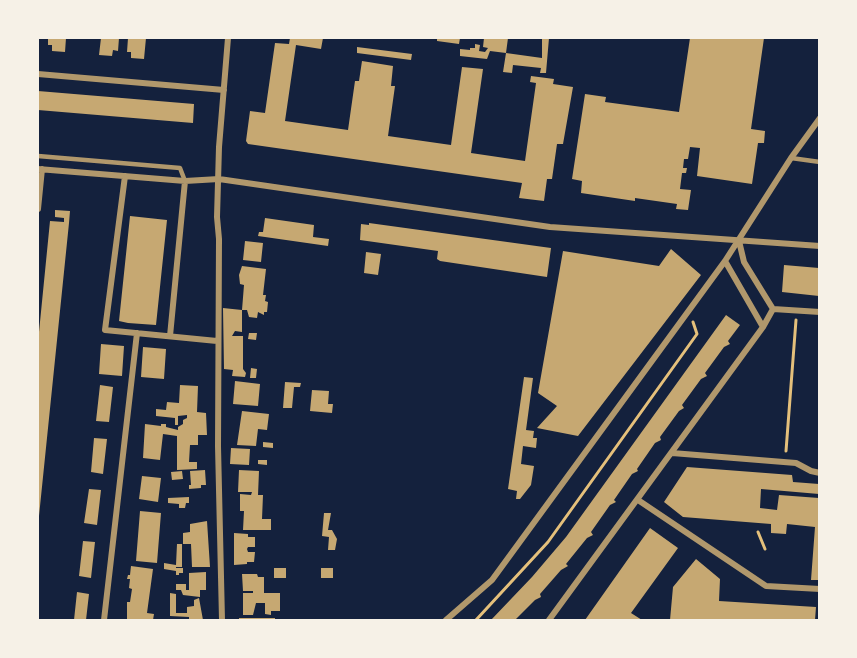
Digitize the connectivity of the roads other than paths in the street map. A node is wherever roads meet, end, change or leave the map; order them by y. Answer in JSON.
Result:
{"nodes":[{"id":1,"x":228,"y":38,"type":"edge"},
{"id":2,"x":38,"y":74,"type":"edge"},
{"id":3,"x":224,"y":90,"type":"junction"},
{"id":4,"x":819,"y":118,"type":"edge"},
{"id":5,"x":38,"y":156,"type":"edge"},
{"id":6,"x":791,"y":158,"type":"junction"},
{"id":7,"x":819,"y":162,"type":"edge"},
{"id":8,"x":40,"y":169,"type":"edge"},
{"id":9,"x":125,"y":176,"type":"junction"},
{"id":10,"x":219,"y":179,"type":"junction"},
{"id":11,"x":185,"y":181,"type":"junction"},
{"id":12,"x":38,"y":209,"type":"edge"},
{"id":13,"x":739,"y":241,"type":"junction"},
{"id":14,"x":819,"y":246,"type":"edge"},
{"id":15,"x":725,"y":261,"type":"junction"},
{"id":16,"x":773,"y":309,"type":"junction"},
{"id":17,"x":819,"y":312,"type":"edge"},
{"id":18,"x":763,"y":327,"type":"junction"},
{"id":19,"x":137,"y":333,"type":"junction"},
{"id":20,"x":170,"y":336,"type":"junction"},
{"id":21,"x":218,"y":341,"type":"junction"},
{"id":22,"x":672,"y":453,"type":"junction"},
{"id":23,"x":819,"y":473,"type":"edge"},
{"id":24,"x":638,"y":500,"type":"junction"},
{"id":25,"x":819,"y":589,"type":"edge"},
{"id":26,"x":104,"y":621,"type":"edge"},
{"id":27,"x":222,"y":621,"type":"edge"},
{"id":28,"x":446,"y":621,"type":"edge"},
{"id":29,"x":549,"y":621,"type":"edge"}],
"edges":[{"from":1,"to":3,"type":"street"},
{"from":2,"to":3,"type":"street"},
{"from":3,"to":10,"type":"street"},
{"from":4,"to":6,"type":"street"},
{"from":5,"to":11,"type":"lane"},
{"from":6,"to":7,"type":"lane"},
{"from":6,"to":13,"type":"street"},
{"from":8,"to":9,"type":"street"},
{"from":8,"to":12,"type":"street"},
{"from":9,"to":11,"type":"street"},
{"from":9,"to":19,"type":"street"},
{"from":10,"to":11,"type":"street"},
{"from":10,"to":13,"type":"street"},
{"from":10,"to":21,"type":"street"},
{"from":11,"to":20,"type":"street"},
{"from":13,"to":14,"type":"street"},
{"from":13,"to":15,"type":"street"},
{"from":13,"to":16,"type":"street"},
{"from":15,"to":18,"type":"street"},
{"from":15,"to":28,"type":"street"},
{"from":16,"to":17,"type":"street"},
{"from":16,"to":18,"type":"street"},
{"from":18,"to":22,"type":"street"},
{"from":19,"to":20,"type":"street"},
{"from":19,"to":26,"type":"street"},
{"from":20,"to":21,"type":"street"},
{"from":21,"to":27,"type":"street"},
{"from":22,"to":23,"type":"street"},
{"from":22,"to":24,"type":"street"},
{"from":24,"to":25,"type":"street"},
{"from":24,"to":29,"type":"street"}]}
